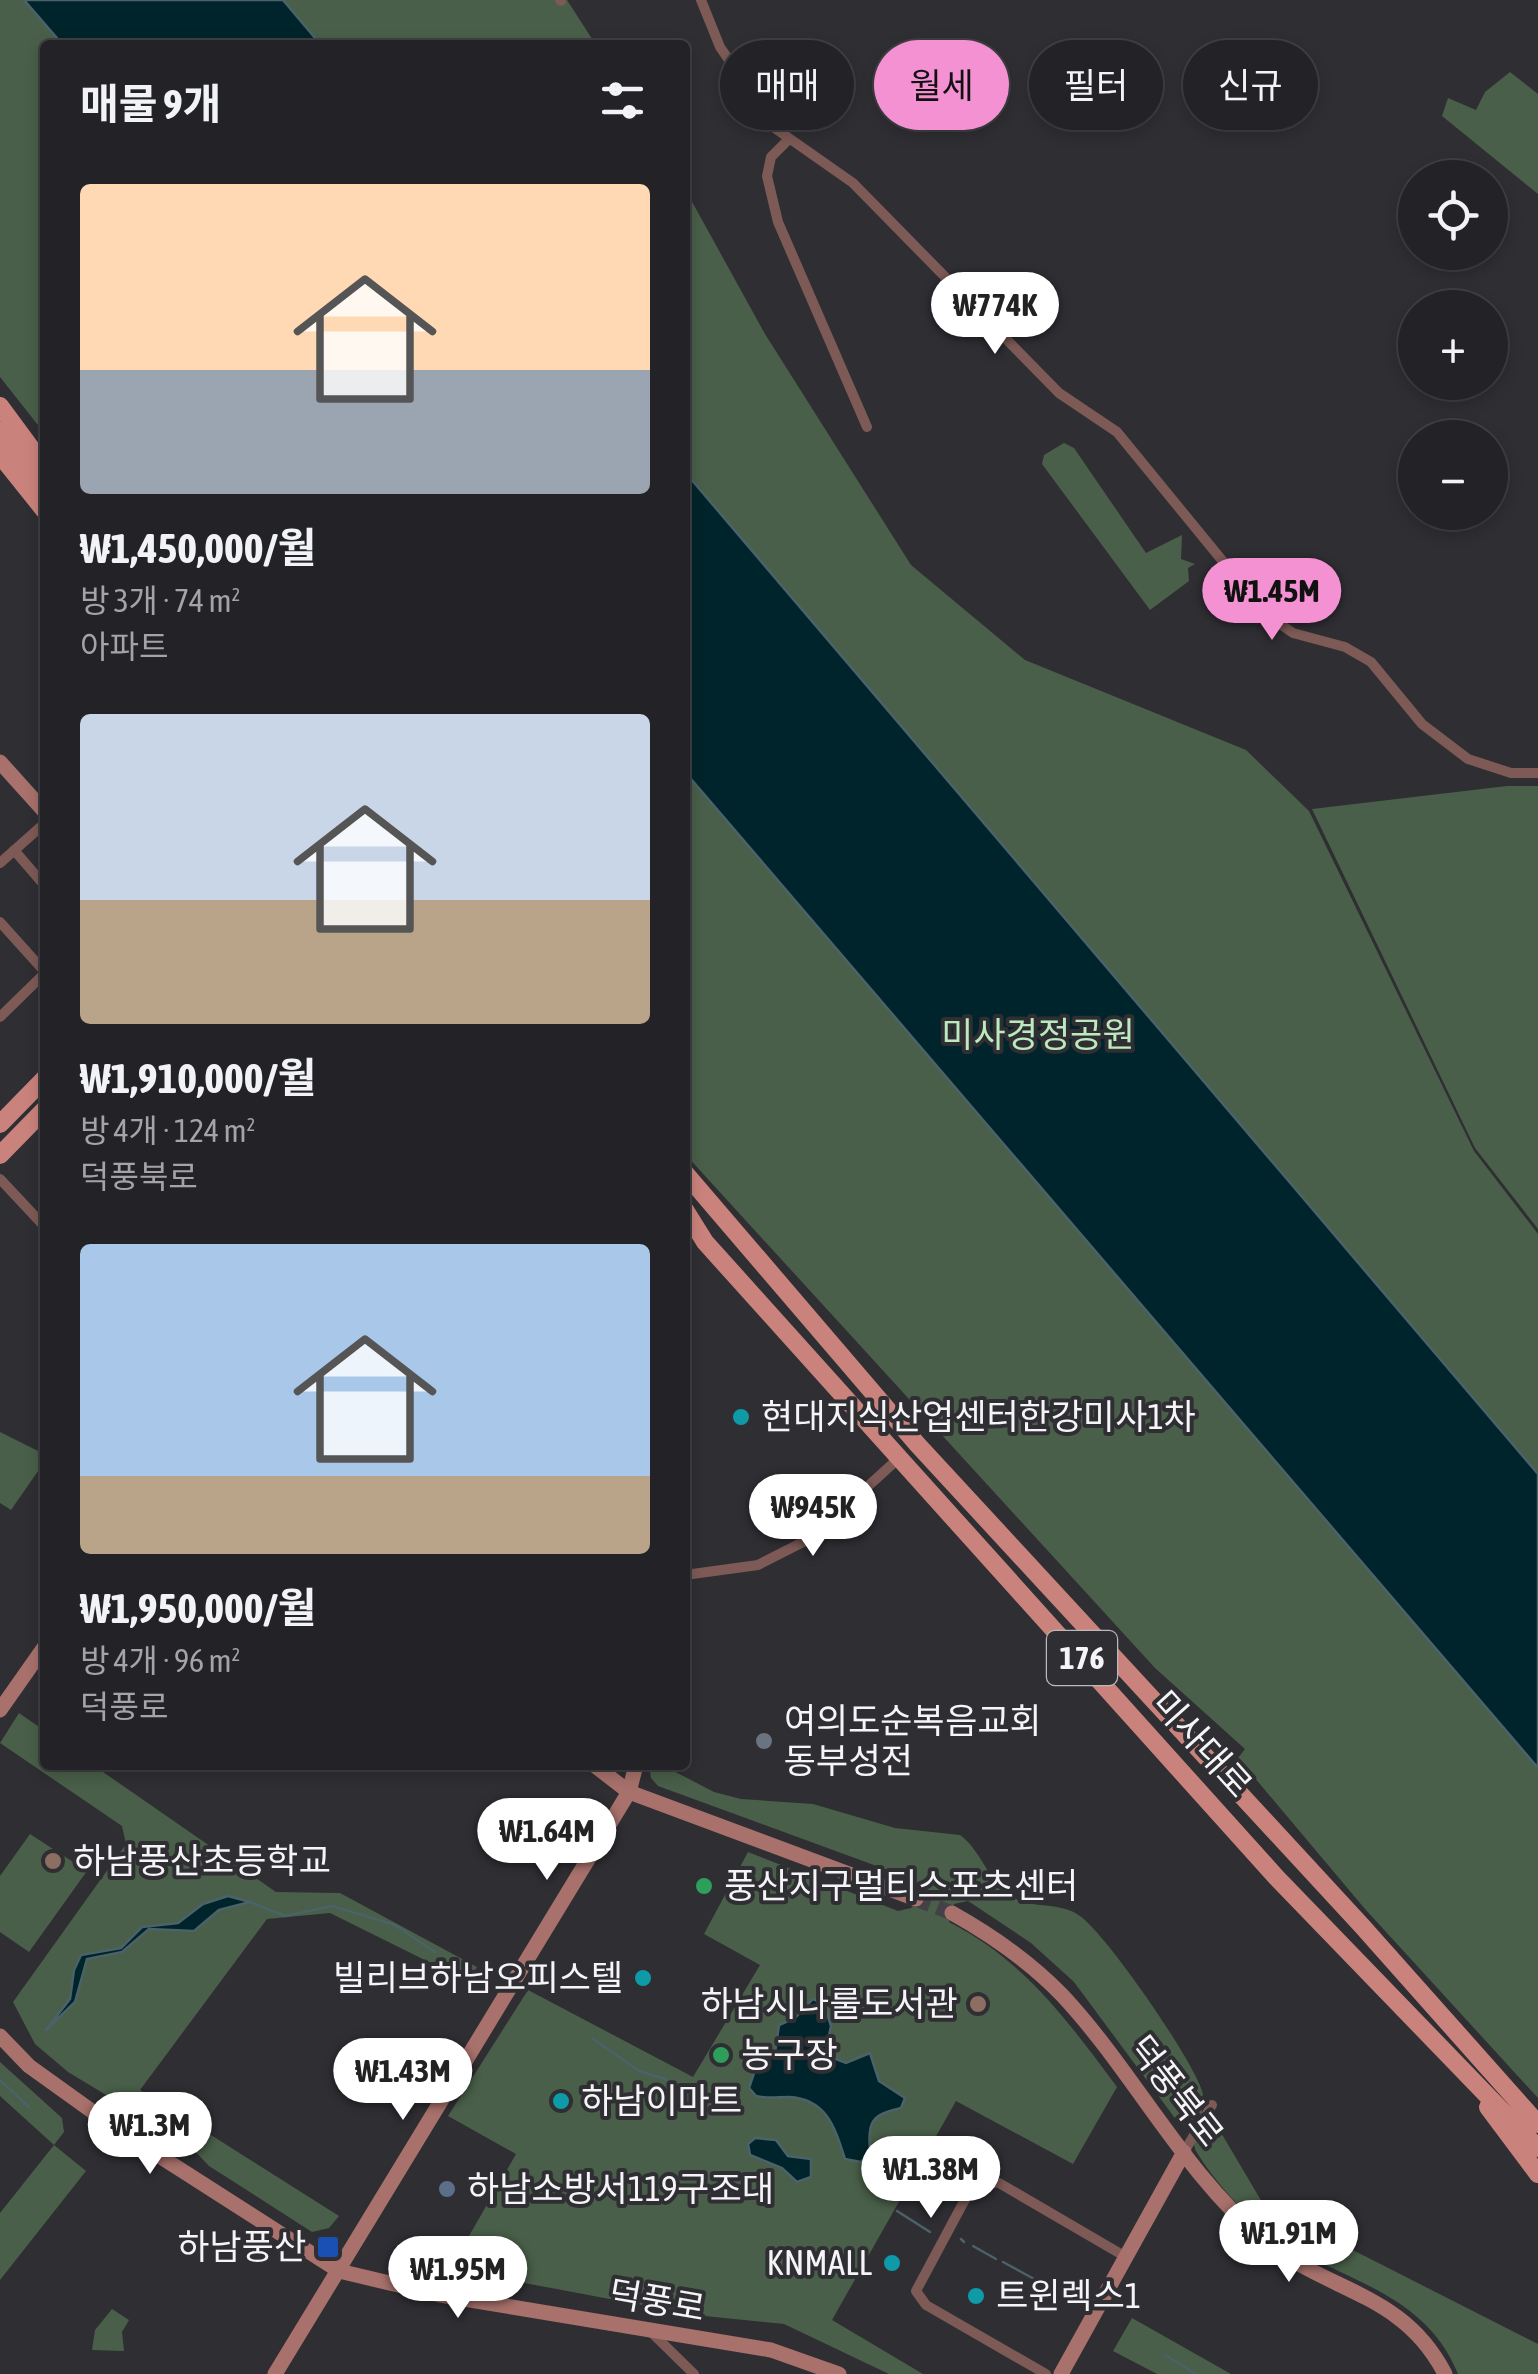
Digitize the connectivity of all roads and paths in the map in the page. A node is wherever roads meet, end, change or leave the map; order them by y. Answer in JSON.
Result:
{"nodes":[{"id":1,"x":701,"y":0,"type":"edge"},
{"id":2,"x":788,"y":140,"type":"junction"},
{"id":3,"x":0,"y":390,"type":"edge"},
{"id":4,"x":0,"y":406,"type":"edge"},
{"id":5,"x":866,"y":426,"type":"dead end"},
{"id":6,"x":0,"y":430,"type":"edge"},
{"id":7,"x":40,"y":443,"type":"edge"},
{"id":8,"x":0,"y":455,"type":"edge"},
{"id":9,"x":40,"y":460,"type":"edge"},
{"id":10,"x":40,"y":483,"type":"edge"},
{"id":11,"x":40,"y":504,"type":"edge"},
{"id":12,"x":0,"y":762,"type":"edge"},
{"id":13,"x":1538,"y":773,"type":"edge"},
{"id":14,"x":40,"y":806,"type":"edge"},
{"id":15,"x":40,"y":827,"type":"edge"},
{"id":16,"x":14,"y":850,"type":"junction"},
{"id":17,"x":0,"y":863,"type":"edge"},
{"id":18,"x":40,"y":880,"type":"edge"},
{"id":19,"x":0,"y":922,"type":"edge"},
{"id":20,"x":40,"y":967,"type":"edge"},
{"id":21,"x":40,"y":978,"type":"edge"},
{"id":22,"x":0,"y":1017,"type":"edge"},
{"id":23,"x":40,"y":1083,"type":"edge"},
{"id":24,"x":40,"y":1114,"type":"edge"},
{"id":25,"x":0,"y":1124,"type":"edge"},
{"id":26,"x":0,"y":1155,"type":"edge"},
{"id":27,"x":0,"y":1178,"type":"edge"},
{"id":28,"x":690,"y":1179,"type":"edge"},
{"id":29,"x":690,"y":1194,"type":"edge"},
{"id":30,"x":40,"y":1218,"type":"edge"},
{"id":31,"x":690,"y":1218,"type":"edge"},
{"id":32,"x":728,"y":1228,"type":"junction"},
{"id":33,"x":690,"y":1232,"type":"edge"},
{"id":34,"x":705,"y":1242,"type":"junction"},
{"id":35,"x":899,"y":1458,"type":"junction"},
{"id":36,"x":690,"y":1574,"type":"edge"},
{"id":37,"x":40,"y":1653,"type":"edge"},
{"id":38,"x":0,"y":1710,"type":"edge"},
{"id":39,"x":600,"y":1770,"type":"edge"},
{"id":40,"x":635,"y":1770,"type":"edge"},
{"id":41,"x":629,"y":1792,"type":"junction"},
{"id":42,"x":916,"y":1899,"type":"tunnel mouth"},
{"id":43,"x":952,"y":1913,"type":"tunnel mouth"},
{"id":44,"x":0,"y":2036,"type":"edge"},
{"id":45,"x":1479,"y":2056,"type":"junction"},
{"id":46,"x":1462,"y":2070,"type":"junction"},
{"id":47,"x":1212,"y":2104,"type":"dead end"},
{"id":48,"x":1538,"y":2111,"type":"edge"},
{"id":49,"x":1538,"y":2124,"type":"edge"},
{"id":50,"x":1538,"y":2148,"type":"edge"},
{"id":51,"x":1184,"y":2152,"type":"junction"},
{"id":52,"x":1538,"y":2174,"type":"edge"},
{"id":53,"x":1126,"y":2256,"type":"junction"},
{"id":54,"x":339,"y":2270,"type":"junction"},
{"id":55,"x":652,"y":2332,"type":"junction"},
{"id":56,"x":275,"y":2374,"type":"edge"},
{"id":57,"x":694,"y":2374,"type":"edge"},
{"id":58,"x":839,"y":2374,"type":"edge"},
{"id":59,"x":1046,"y":2374,"type":"edge"},
{"id":60,"x":1061,"y":2374,"type":"edge"},
{"id":61,"x":1445,"y":2374,"type":"edge"}],
"edges":[{"from":1,"to":2,"type":"street"},
{"from":2,"to":5,"type":"street"},
{"from":2,"to":13,"type":"street"},
{"from":3,"to":7,"type":"main road"},
{"from":4,"to":9,"type":"main road"},
{"from":6,"to":10,"type":"main road"},
{"from":8,"to":11,"type":"main road"},
{"from":12,"to":14,"type":"street"},
{"from":15,"to":16,"type":"street"},
{"from":16,"to":17,"type":"street"},
{"from":16,"to":18,"type":"street"},
{"from":19,"to":20,"type":"street"},
{"from":21,"to":22,"type":"street"},
{"from":23,"to":25,"type":"main road"},
{"from":24,"to":26,"type":"main road"},
{"from":27,"to":30,"type":"street"},
{"from":28,"to":32,"type":"main road","name":"미사대로"},
{"from":29,"to":32,"type":"main road","name":"미사대로","number":"176"},
{"from":31,"to":34,"type":"main road","name":"미사대로","number":"176"},
{"from":32,"to":45,"type":"main road","name":"미사대로","number":"176"},
{"from":33,"to":34,"type":"main road","name":"미사대로"},
{"from":34,"to":35,"type":"main road","name":"미사대로","number":"176"},
{"from":35,"to":36,"type":"street"},
{"from":35,"to":46,"type":"main road","name":"미사대로","number":"176"},
{"from":37,"to":38,"type":"street"},
{"from":39,"to":41,"type":"street"},
{"from":40,"to":41,"type":"street"},
{"from":41,"to":42,"type":"street"},
{"from":41,"to":54,"type":"street"},
{"from":43,"to":51,"type":"street","name":"덕풍북로"},
{"from":44,"to":54,"type":"street","name":"덕풍로"},
{"from":45,"to":48,"type":"main road"},
{"from":45,"to":49,"type":"main road","name":"미사대로","number":"176"},
{"from":46,"to":50,"type":"main road","name":"미사대로","number":"176"},
{"from":46,"to":52,"type":"main road"},
{"from":47,"to":51,"type":"street"},
{"from":51,"to":53,"type":"street"},
{"from":51,"to":61,"type":"street","name":"덕풍북로"},
{"from":53,"to":59,"type":"street"},
{"from":53,"to":60,"type":"street"},
{"from":54,"to":55,"type":"street","name":"덕풍로"},
{"from":54,"to":56,"type":"street"},
{"from":55,"to":57,"type":"street"},
{"from":55,"to":58,"type":"street","name":"덕풍로"}]}
